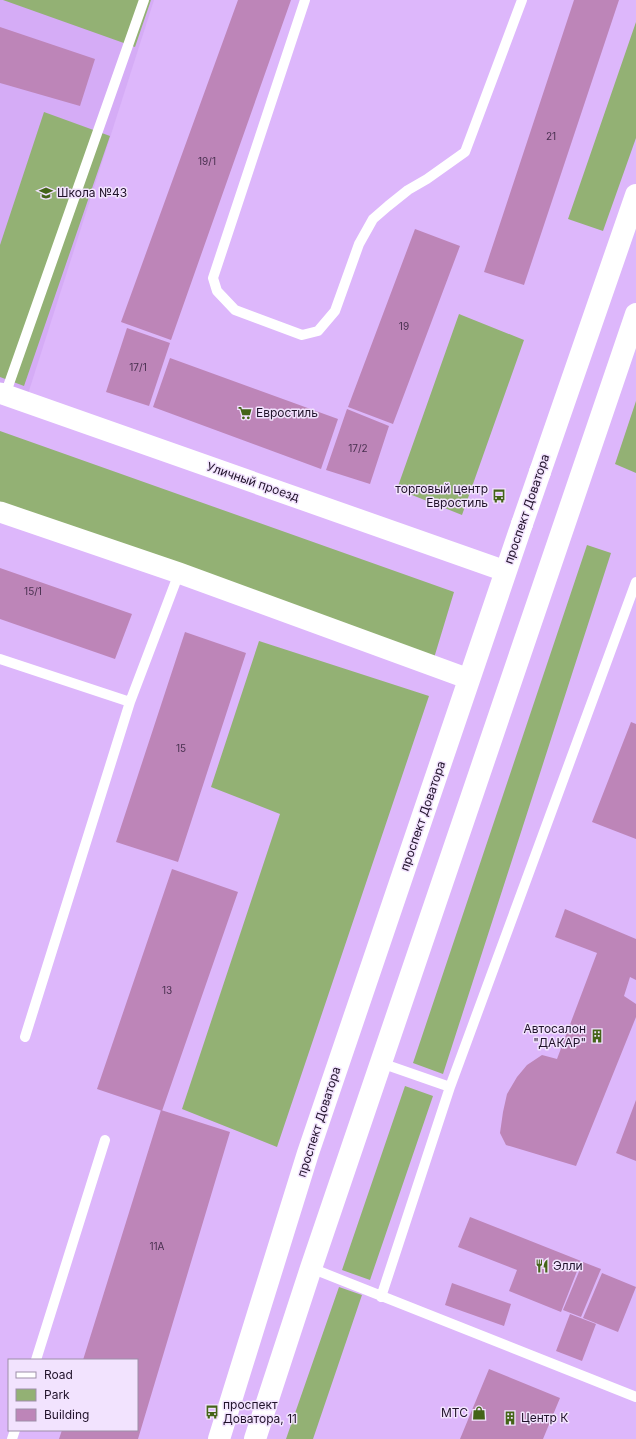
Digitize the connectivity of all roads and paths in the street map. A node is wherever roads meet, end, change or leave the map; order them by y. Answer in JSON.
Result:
{"nodes":[{"id":1,"x":144,"y":0,"type":"edge"},
{"id":2,"x":305,"y":0,"type":"edge"},
{"id":3,"x":522,"y":0,"type":"edge"},
{"id":4,"x":636,"y":195,"type":"edge"},
{"id":5,"x":636,"y":314,"type":"edge"},
{"id":6,"x":3,"y":394,"type":"edge"},
{"id":7,"x":0,"y":512,"type":"edge"},
{"id":8,"x":505,"y":571,"type":"junction"},
{"id":9,"x":179,"y":573,"type":"junction"},
{"id":10,"x":636,"y":582,"type":"edge"},
{"id":11,"x":0,"y":659,"type":"edge"},
{"id":12,"x":469,"y":679,"type":"junction"},
{"id":13,"x":130,"y":702,"type":"junction"},
{"id":14,"x":25,"y":1037,"type":"dead end"},
{"id":15,"x":381,"y":1063,"type":"junction"},
{"id":16,"x":450,"y":1087,"type":"junction"},
{"id":17,"x":105,"y":1140,"type":"dead end"},
{"id":18,"x":311,"y":1268,"type":"junction"},
{"id":19,"x":381,"y":1297,"type":"junction"},
{"id":20,"x":36,"y":1359,"type":"edge"},
{"id":21,"x":636,"y":1397,"type":"edge"},
{"id":22,"x":219,"y":1439,"type":"edge"},
{"id":23,"x":255,"y":1439,"type":"edge"}],
"edges":[{"from":1,"to":6,"type":"lane"},
{"from":2,"to":3,"type":"lane"},
{"from":4,"to":8,"type":"main road","name":"проспект Доватора"},
{"from":5,"to":15,"type":"main road"},
{"from":6,"to":8,"type":"street","name":"Уличный проезд"},
{"from":7,"to":9,"type":"street"},
{"from":8,"to":12,"type":"main road","name":"проспект Доватора"},
{"from":9,"to":12,"type":"street"},
{"from":9,"to":13,"type":"lane"},
{"from":10,"to":16,"type":"lane"},
{"from":11,"to":13,"type":"lane"},
{"from":12,"to":22,"type":"main road","name":"проспект Доватора"},
{"from":13,"to":14,"type":"lane"},
{"from":15,"to":16,"type":"lane"},
{"from":15,"to":18,"type":"main road"},
{"from":16,"to":19,"type":"lane"},
{"from":17,"to":20,"type":"lane"},
{"from":18,"to":19,"type":"lane"},
{"from":18,"to":23,"type":"main road"},
{"from":19,"to":21,"type":"lane"}]}
